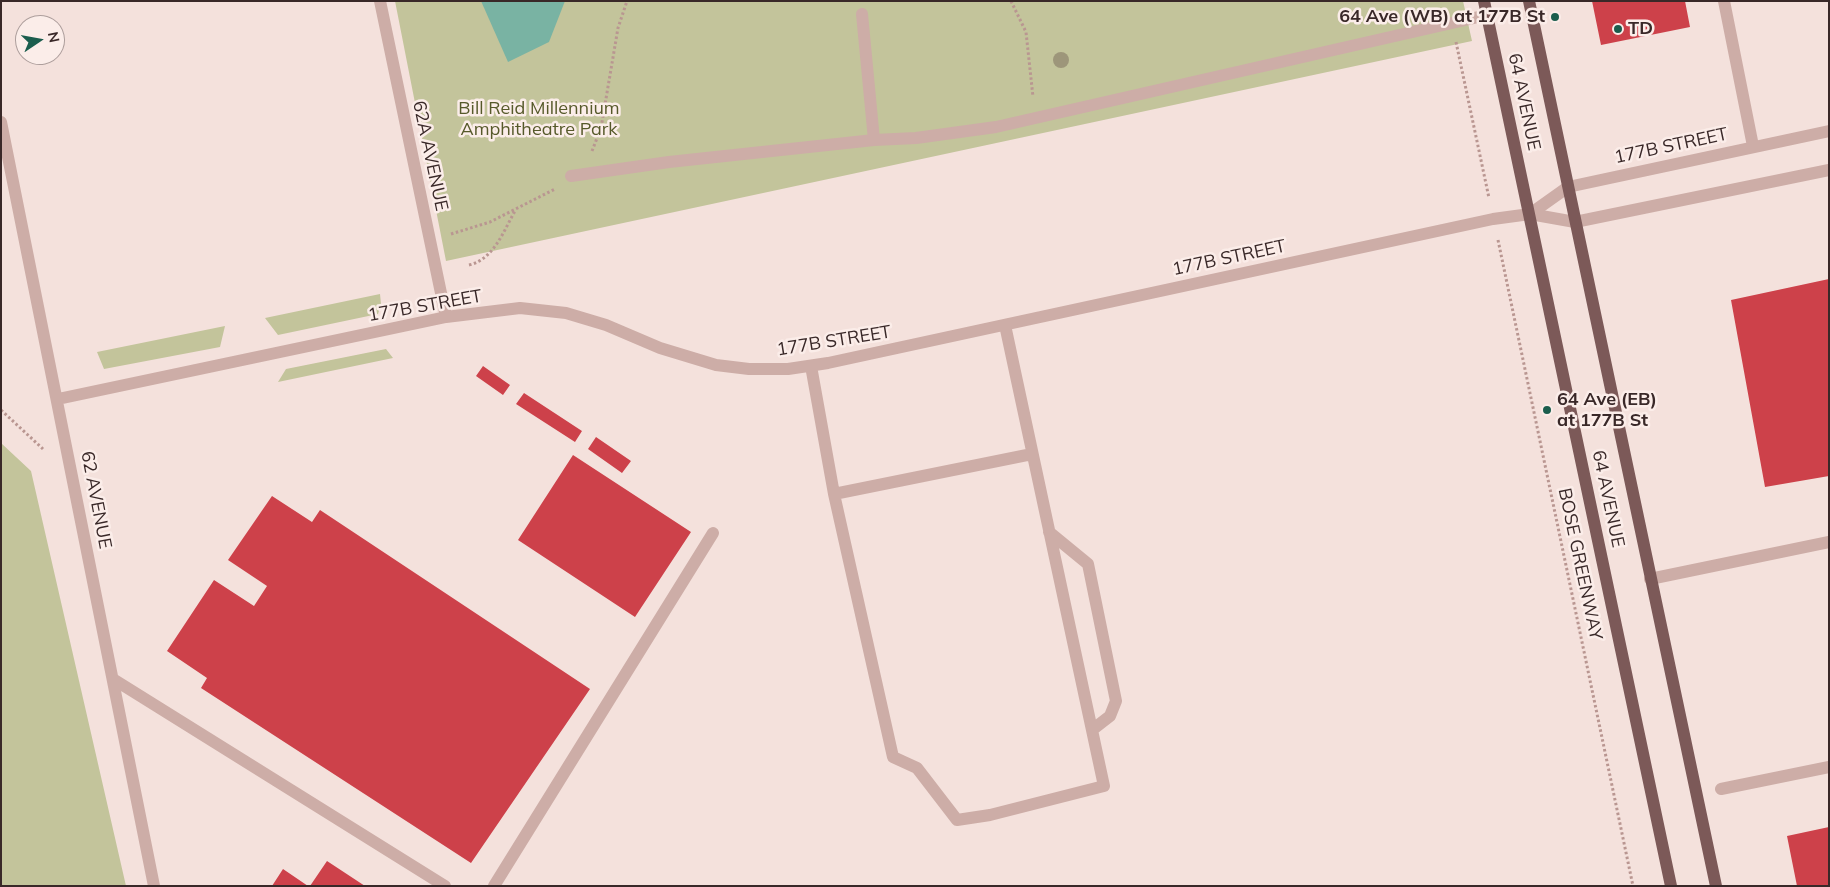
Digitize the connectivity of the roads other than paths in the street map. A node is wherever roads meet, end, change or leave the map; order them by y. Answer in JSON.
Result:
{"nodes":[{"id":1,"x":380,"y":1,"type":"edge"},
{"id":2,"x":1484,"y":1,"type":"edge"},
{"id":3,"x":1529,"y":1,"type":"edge"},
{"id":4,"x":1724,"y":1,"type":"edge"},
{"id":5,"x":862,"y":14,"type":"dead end"},
{"id":6,"x":1487,"y":15,"type":"junction"},
{"id":7,"x":1,"y":123,"type":"edge"},
{"id":8,"x":1829,"y":131,"type":"edge"},
{"id":9,"x":874,"y":140,"type":"junction"},
{"id":10,"x":1753,"y":146,"type":"junction"},
{"id":11,"x":1829,"y":170,"type":"edge"},
{"id":12,"x":571,"y":176,"type":"road end"},
{"id":13,"x":1568,"y":187,"type":"junction"},
{"id":14,"x":1530,"y":214,"type":"junction"},
{"id":15,"x":1575,"y":222,"type":"junction"},
{"id":16,"x":446,"y":317,"type":"junction"},
{"id":17,"x":1005,"y":325,"type":"junction"},
{"id":18,"x":811,"y":366,"type":"junction"},
{"id":19,"x":58,"y":399,"type":"junction"},
{"id":20,"x":1032,"y":454,"type":"junction"},
{"id":21,"x":834,"y":494,"type":"junction"},
{"id":22,"x":1049,"y":532,"type":"junction"},
{"id":23,"x":713,"y":533,"type":"dead end"},
{"id":24,"x":1829,"y":542,"type":"edge"},
{"id":25,"x":1650,"y":579,"type":"junction"},
{"id":26,"x":113,"y":679,"type":"junction"},
{"id":27,"x":1092,"y":730,"type":"junction"},
{"id":28,"x":1829,"y":767,"type":"edge"},
{"id":29,"x":1721,"y":789,"type":"dead end"},
{"id":30,"x":154,"y":886,"type":"edge"},
{"id":31,"x":444,"y":886,"type":"edge"},
{"id":32,"x":494,"y":886,"type":"edge"},
{"id":33,"x":1671,"y":886,"type":"edge"},
{"id":34,"x":1716,"y":886,"type":"edge"}],
"edges":[{"from":1,"to":16,"type":"street","name":"62A AVENUE"},
{"from":2,"to":6,"type":"main road","name":"64 AVENUE"},
{"from":3,"to":13,"type":"main road","name":"64 AVENUE"},
{"from":4,"to":10,"type":"street"},
{"from":5,"to":9,"type":"street"},
{"from":6,"to":9,"type":"street"},
{"from":6,"to":14,"type":"main road","name":"64 AVENUE"},
{"from":7,"to":19,"type":"street","name":"62 AVENUE"},
{"from":8,"to":10,"type":"street","name":"177B STREET"},
{"from":9,"to":12,"type":"street"},
{"from":10,"to":13,"type":"street","name":"177B STREET"},
{"from":11,"to":15,"type":"street","name":"177B STREET"},
{"from":13,"to":14,"type":"street","name":"177B STREET"},
{"from":13,"to":15,"type":"main road","name":"64 AVENUE"},
{"from":14,"to":15,"type":"street","name":"177B STREET"},
{"from":14,"to":17,"type":"street","name":"177B STREET"},
{"from":14,"to":33,"type":"main road","name":"64 AVENUE"},
{"from":15,"to":25,"type":"main road","name":"64 AVENUE"},
{"from":16,"to":18,"type":"street","name":"177B STREET"},
{"from":16,"to":19,"type":"street","name":"177B STREET"},
{"from":17,"to":18,"type":"street","name":"177B STREET"},
{"from":17,"to":20,"type":"street"},
{"from":18,"to":21,"type":"street"},
{"from":19,"to":26,"type":"street","name":"62 AVENUE"},
{"from":20,"to":21,"type":"street"},
{"from":20,"to":22,"type":"street"},
{"from":21,"to":27,"type":"street"},
{"from":22,"to":27,"type":"street"},
{"from":22,"to":27,"type":"street"},
{"from":23,"to":32,"type":"street"},
{"from":24,"to":25,"type":"street"},
{"from":25,"to":34,"type":"main road","name":"64 AVENUE"},
{"from":26,"to":30,"type":"street","name":"62 AVENUE"},
{"from":26,"to":31,"type":"street"},
{"from":28,"to":29,"type":"street"}]}
